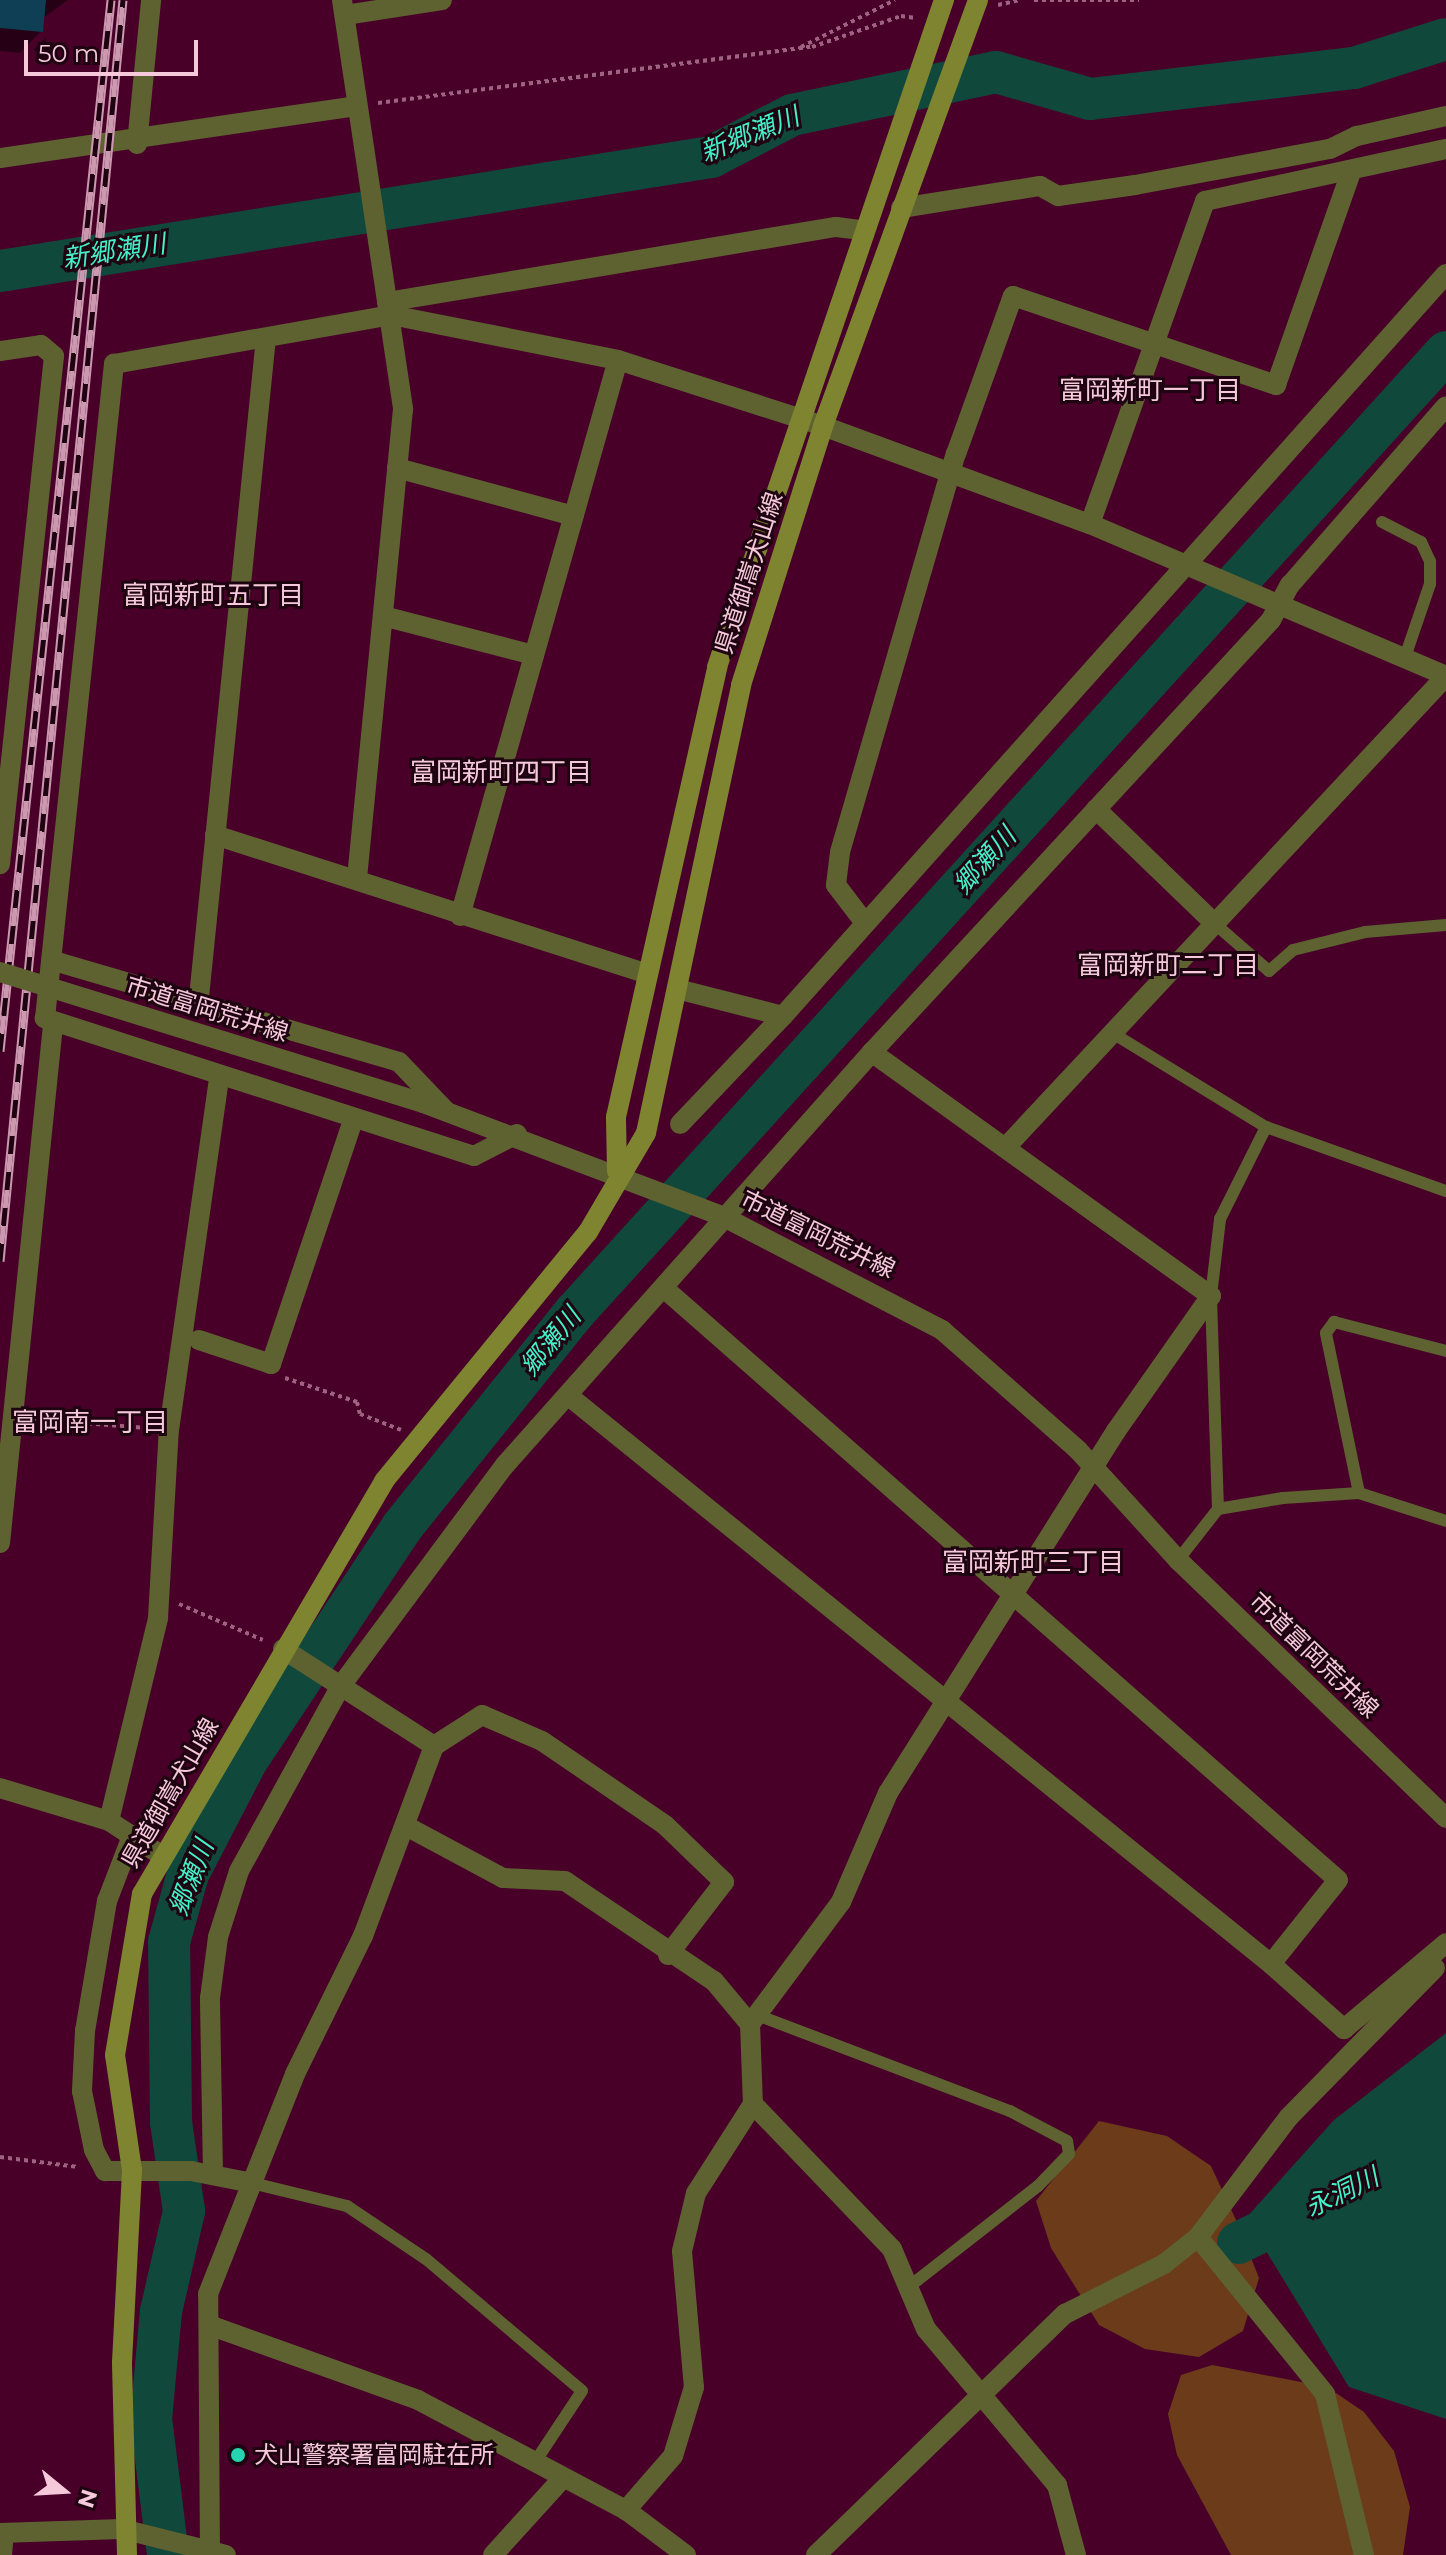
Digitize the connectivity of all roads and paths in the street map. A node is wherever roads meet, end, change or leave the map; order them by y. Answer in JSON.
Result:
{"nodes":[{"id":1,"x":151,"y":0,"type":"edge"},
{"id":2,"x":442,"y":0,"type":"edge"},
{"id":3,"x":895,"y":0,"type":"edge"},
{"id":4,"x":1019,"y":0,"type":"edge"},
{"id":5,"x":1034,"y":0,"type":"edge"},
{"id":6,"x":1139,"y":0,"type":"edge"},
{"id":7,"x":1126,"y":1,"type":"edge"},
{"id":8,"x":986,"y":3,"type":"edge"},
{"id":9,"x":344,"y":8,"type":"edge"},
{"id":10,"x":941,"y":10,"type":"edge"},
{"id":11,"x":916,"y":18,"type":"dead end"},
{"id":12,"x":798,"y":49,"type":"junction"},
{"id":13,"x":356,"y":106,"type":"junction"},
{"id":14,"x":1446,"y":116,"type":"edge"},
{"id":15,"x":137,"y":144,"type":"junction"},
{"id":16,"x":1446,"y":149,"type":"edge"},
{"id":17,"x":0,"y":158,"type":"edge"},
{"id":18,"x":1351,"y":172,"type":"junction"},
{"id":19,"x":904,"y":200,"type":"junction"},
{"id":20,"x":862,"y":230,"type":"junction"},
{"id":21,"x":1446,"y":274,"type":"edge"},
{"id":22,"x":389,"y":308,"type":"junction"},
{"id":23,"x":266,"y":338,"type":"junction"},
{"id":24,"x":1155,"y":344,"type":"junction"},
{"id":25,"x":0,"y":351,"type":"edge"},
{"id":26,"x":618,"y":360,"type":"junction"},
{"id":27,"x":1446,"y":406,"type":"edge"},
{"id":28,"x":797,"y":417,"type":"junction"},
{"id":29,"x":823,"y":426,"type":"junction"},
{"id":30,"x":397,"y":468,"type":"junction"},
{"id":31,"x":951,"y":472,"type":"junction"},
{"id":32,"x":574,"y":516,"type":"junction"},
{"id":33,"x":1382,"y":522,"type":"dead end"},
{"id":34,"x":1090,"y":524,"type":"junction"},
{"id":35,"x":1191,"y":564,"type":"junction"},
{"id":36,"x":1282,"y":604,"type":"junction"},
{"id":37,"x":383,"y":616,"type":"junction"},
{"id":38,"x":534,"y":655,"type":"junction"},
{"id":39,"x":1405,"y":657,"type":"junction"},
{"id":40,"x":1446,"y":676,"type":"edge"},
{"id":41,"x":1096,"y":809,"type":"junction"},
{"id":42,"x":215,"y":835,"type":"junction"},
{"id":43,"x":0,"y":864,"type":"edge"},
{"id":44,"x":357,"y":880,"type":"junction"},
{"id":45,"x":460,"y":916,"type":"junction"},
{"id":46,"x":865,"y":923,"type":"junction"},
{"id":47,"x":1214,"y":923,"type":"junction"},
{"id":48,"x":1446,"y":925,"type":"edge"},
{"id":49,"x":54,"y":961,"type":"junction"},
{"id":50,"x":0,"y":972,"type":"edge"},
{"id":51,"x":646,"y":973,"type":"junction"},
{"id":52,"x":677,"y":989,"type":"junction"},
{"id":53,"x":198,"y":1007,"type":"junction"},
{"id":54,"x":783,"y":1016,"type":"junction"},
{"id":55,"x":53,"y":1025,"type":"junction"},
{"id":56,"x":1114,"y":1034,"type":"junction"},
{"id":57,"x":872,"y":1052,"type":"junction"},
{"id":58,"x":219,"y":1079,"type":"junction"},
{"id":59,"x":447,"y":1112,"type":"junction"},
{"id":60,"x":353,"y":1120,"type":"junction"},
{"id":61,"x":680,"y":1124,"type":"dead end"},
{"id":62,"x":1266,"y":1127,"type":"junction"},
{"id":63,"x":517,"y":1134,"type":"junction"},
{"id":64,"x":1005,"y":1148,"type":"junction"},
{"id":65,"x":617,"y":1171,"type":"junction"},
{"id":66,"x":1446,"y":1191,"type":"edge"},
{"id":67,"x":724,"y":1217,"type":"junction"},
{"id":68,"x":666,"y":1290,"type":"junction"},
{"id":69,"x":1211,"y":1296,"type":"junction"},
{"id":70,"x":199,"y":1340,"type":"dead end"},
{"id":71,"x":1446,"y":1351,"type":"edge"},
{"id":72,"x":271,"y":1364,"type":"junction"},
{"id":73,"x":570,"y":1397,"type":"junction"},
{"id":74,"x":13,"y":1418,"type":"junction"},
{"id":75,"x":169,"y":1430,"type":"junction"},
{"id":76,"x":418,"y":1437,"type":"junction"},
{"id":77,"x":1093,"y":1471,"type":"junction"},
{"id":78,"x":1359,"y":1493,"type":"junction"},
{"id":79,"x":1218,"y":1509,"type":"junction"},
{"id":80,"x":1446,"y":1521,"type":"edge"},
{"id":81,"x":0,"y":1543,"type":"edge"},
{"id":82,"x":1178,"y":1560,"type":"junction"},
{"id":83,"x":178,"y":1589,"type":"dead end"},
{"id":84,"x":1015,"y":1590,"type":"junction"},
{"id":85,"x":283,"y":1649,"type":"junction"},
{"id":86,"x":340,"y":1687,"type":"junction"},
{"id":87,"x":948,"y":1698,"type":"junction"},
{"id":88,"x":434,"y":1746,"type":"junction"},
{"id":89,"x":0,"y":1788,"type":"edge"},
{"id":90,"x":1443,"y":1808,"type":"edge"},
{"id":91,"x":109,"y":1821,"type":"junction"},
{"id":92,"x":406,"y":1826,"type":"junction"},
{"id":93,"x":132,"y":1836,"type":"junction"},
{"id":94,"x":161,"y":1855,"type":"junction"},
{"id":95,"x":1446,"y":1943,"type":"edge"},
{"id":96,"x":668,"y":1955,"type":"junction"},
{"id":97,"x":1446,"y":1957,"type":"edge"},
{"id":98,"x":1271,"y":1964,"type":"junction"},
{"id":99,"x":753,"y":2020,"type":"junction"},
{"id":100,"x":753,"y":2104,"type":"junction"},
{"id":101,"x":0,"y":2157,"type":"edge"},
{"id":102,"x":132,"y":2170,"type":"junction"},
{"id":103,"x":105,"y":2171,"type":"junction"},
{"id":104,"x":213,"y":2174,"type":"junction"},
{"id":105,"x":252,"y":2183,"type":"junction"},
{"id":106,"x":1198,"y":2237,"type":"junction"},
{"id":107,"x":904,"y":2291,"type":"junction"},
{"id":108,"x":209,"y":2325,"type":"junction"},
{"id":109,"x":985,"y":2396,"type":"junction"},
{"id":110,"x":537,"y":2459,"type":"junction"},
{"id":111,"x":562,"y":2479,"type":"junction"},
{"id":112,"x":626,"y":2510,"type":"junction"},
{"id":113,"x":122,"y":2529,"type":"junction"},
{"id":114,"x":2,"y":2533,"type":"edge"},
{"id":115,"x":215,"y":2553,"type":"edge"},
{"id":116,"x":2,"y":2555,"type":"edge"},
{"id":117,"x":127,"y":2555,"type":"edge"},
{"id":118,"x":493,"y":2555,"type":"edge"},
{"id":119,"x":686,"y":2555,"type":"edge"},
{"id":120,"x":816,"y":2555,"type":"edge"},
{"id":121,"x":1076,"y":2555,"type":"edge"},
{"id":122,"x":1364,"y":2555,"type":"edge"}],
"edges":[{"from":1,"to":15,"type":"street"},
{"from":2,"to":9,"type":"street"},
{"from":3,"to":12,"type":"path"},
{"from":4,"to":8,"type":"path"},
{"from":5,"to":7,"type":"path"},
{"from":6,"to":7,"type":"path"},
{"from":8,"to":19,"type":"main road","name":"県道御嵩犬山線"},
{"from":9,"to":13,"type":"street"},
{"from":10,"to":20,"type":"main road","name":"県道御嵩犬山線"},
{"from":11,"to":12,"type":"path"},
{"from":12,"to":13,"type":"path"},
{"from":13,"to":15,"type":"street"},
{"from":13,"to":22,"type":"street"},
{"from":14,"to":19,"type":"street"},
{"from":15,"to":17,"type":"street"},
{"from":16,"to":18,"type":"street"},
{"from":18,"to":24,"type":"street"},
{"from":18,"to":24,"type":"street"},
{"from":19,"to":29,"type":"main road","name":"県道御嵩犬山線"},
{"from":20,"to":22,"type":"street"},
{"from":20,"to":28,"type":"main road","name":"県道御嵩犬山線"},
{"from":21,"to":35,"type":"street"},
{"from":22,"to":23,"type":"street"},
{"from":22,"to":26,"type":"street"},
{"from":22,"to":30,"type":"street"},
{"from":23,"to":42,"type":"street"},
{"from":23,"to":49,"type":"street"},
{"from":24,"to":31,"type":"street"},
{"from":24,"to":34,"type":"street"},
{"from":25,"to":43,"type":"street"},
{"from":26,"to":28,"type":"street"},
{"from":26,"to":32,"type":"street"},
{"from":27,"to":36,"type":"street"},
{"from":28,"to":29,"type":"street"},
{"from":28,"to":51,"type":"main road","name":"県道御嵩犬山線"},
{"from":29,"to":31,"type":"street"},
{"from":29,"to":52,"type":"main road","name":"県道御嵩犬山線"},
{"from":30,"to":32,"type":"street"},
{"from":30,"to":37,"type":"street"},
{"from":31,"to":34,"type":"street"},
{"from":31,"to":46,"type":"street"},
{"from":32,"to":38,"type":"street"},
{"from":33,"to":39,"type":"lane"},
{"from":34,"to":35,"type":"street"},
{"from":35,"to":36,"type":"street"},
{"from":35,"to":46,"type":"street"},
{"from":36,"to":39,"type":"street"},
{"from":36,"to":41,"type":"street"},
{"from":37,"to":38,"type":"street"},
{"from":37,"to":44,"type":"street"},
{"from":38,"to":45,"type":"street"},
{"from":39,"to":40,"type":"street"},
{"from":40,"to":47,"type":"street"},
{"from":41,"to":47,"type":"street"},
{"from":41,"to":57,"type":"street"},
{"from":42,"to":44,"type":"street"},
{"from":42,"to":53,"type":"street"},
{"from":44,"to":45,"type":"street"},
{"from":45,"to":51,"type":"street"},
{"from":46,"to":54,"type":"street"},
{"from":47,"to":48,"type":"lane"},
{"from":47,"to":56,"type":"street"},
{"from":49,"to":53,"type":"street"},
{"from":49,"to":55,"type":"street"},
{"from":50,"to":59,"type":"street","name":"市道富岡荒井線","bridge":true},
{"from":51,"to":65,"type":"main road","name":"県道御嵩犬山線"},
{"from":52,"to":54,"type":"street"},
{"from":52,"to":65,"type":"main road","name":"県道御嵩犬山線"},
{"from":53,"to":59,"type":"street"},
{"from":54,"to":61,"type":"street"},
{"from":55,"to":58,"type":"street"},
{"from":55,"to":74,"type":"street"},
{"from":56,"to":62,"type":"lane"},
{"from":56,"to":64,"type":"street"},
{"from":57,"to":64,"type":"street"},
{"from":57,"to":67,"type":"street"},
{"from":58,"to":60,"type":"street"},
{"from":58,"to":75,"type":"street"},
{"from":59,"to":63,"type":"street","name":"市道富岡荒井線"},
{"from":60,"to":63,"type":"street"},
{"from":60,"to":72,"type":"street"},
{"from":62,"to":66,"type":"lane"},
{"from":62,"to":69,"type":"lane"},
{"from":63,"to":65,"type":"street","name":"市道富岡荒井線"},
{"from":64,"to":69,"type":"street"},
{"from":65,"to":67,"type":"street","name":"市道富岡荒井線"},
{"from":65,"to":76,"type":"main road","name":"県道御嵩犬山線"},
{"from":67,"to":68,"type":"street"},
{"from":67,"to":77,"type":"street","name":"市道富岡荒井線"},
{"from":68,"to":73,"type":"street"},
{"from":68,"to":84,"type":"street"},
{"from":69,"to":77,"type":"street"},
{"from":69,"to":79,"type":"lane"},
{"from":70,"to":72,"type":"street"},
{"from":71,"to":78,"type":"lane"},
{"from":72,"to":76,"type":"path"},
{"from":73,"to":86,"type":"street"},
{"from":73,"to":87,"type":"street"},
{"from":74,"to":75,"type":"path"},
{"from":74,"to":81,"type":"street"},
{"from":75,"to":91,"type":"street"},
{"from":76,"to":85,"type":"main road","name":"県道御嵩犬山線"},
{"from":77,"to":82,"type":"street","name":"市道富岡荒井線"},
{"from":77,"to":84,"type":"street"},
{"from":78,"to":79,"type":"lane"},
{"from":78,"to":80,"type":"lane"},
{"from":79,"to":82,"type":"lane"},
{"from":82,"to":90,"type":"street","name":"市道富岡荒井線"},
{"from":83,"to":85,"type":"path"},
{"from":84,"to":87,"type":"street"},
{"from":84,"to":98,"type":"street"},
{"from":85,"to":86,"type":"street"},
{"from":85,"to":94,"type":"main road","name":"県道御嵩犬山線"},
{"from":86,"to":88,"type":"street"},
{"from":86,"to":104,"type":"street"},
{"from":87,"to":98,"type":"street"},
{"from":87,"to":99,"type":"street"},
{"from":88,"to":92,"type":"street"},
{"from":88,"to":96,"type":"street"},
{"from":89,"to":91,"type":"street"},
{"from":91,"to":93,"type":"street"},
{"from":92,"to":96,"type":"street"},
{"from":92,"to":105,"type":"street"},
{"from":93,"to":94,"type":"street"},
{"from":93,"to":103,"type":"street"},
{"from":94,"to":102,"type":"main road","name":"県道御嵩犬山線"},
{"from":95,"to":98,"type":"street"},
{"from":96,"to":99,"type":"street"},
{"from":97,"to":106,"type":"street"},
{"from":99,"to":100,"type":"street"},
{"from":99,"to":107,"type":"lane"},
{"from":100,"to":107,"type":"street"},
{"from":100,"to":112,"type":"street"},
{"from":101,"to":103,"type":"path"},
{"from":102,"to":103,"type":"street"},
{"from":102,"to":104,"type":"street"},
{"from":102,"to":113,"type":"main road","name":"県道御嵩犬山線"},
{"from":104,"to":105,"type":"street"},
{"from":105,"to":108,"type":"street"},
{"from":105,"to":110,"type":"lane"},
{"from":106,"to":109,"type":"street"},
{"from":106,"to":122,"type":"street"},
{"from":107,"to":109,"type":"street"},
{"from":108,"to":110,"type":"street"},
{"from":108,"to":115,"type":"street"},
{"from":109,"to":120,"type":"street"},
{"from":109,"to":121,"type":"street"},
{"from":110,"to":111,"type":"street"},
{"from":111,"to":112,"type":"street"},
{"from":111,"to":118,"type":"street"},
{"from":112,"to":119,"type":"street"},
{"from":113,"to":114,"type":"street"},
{"from":113,"to":115,"type":"street"},
{"from":113,"to":117,"type":"main road","name":"県道御嵩犬山線"},
{"from":114,"to":116,"type":"street"}]}
